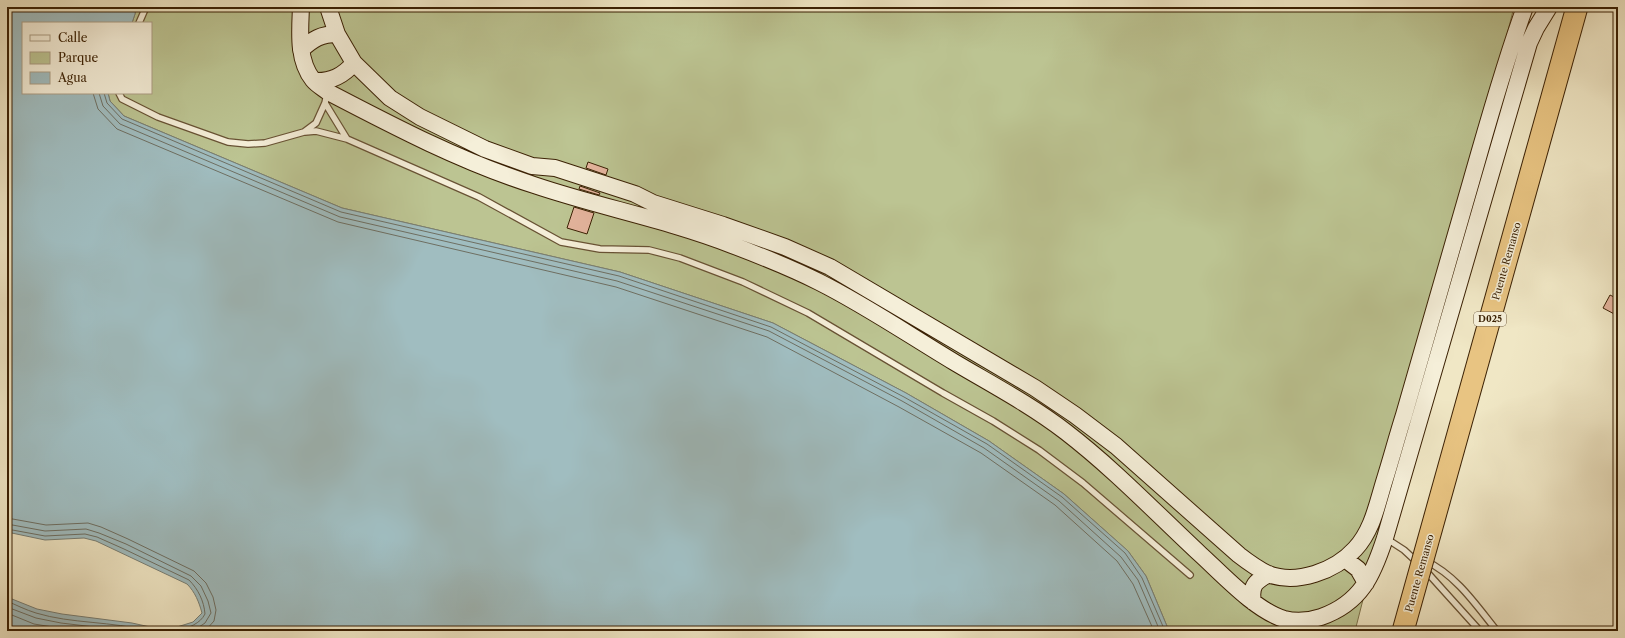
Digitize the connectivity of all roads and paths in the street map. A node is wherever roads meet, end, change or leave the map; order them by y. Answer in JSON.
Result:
{"nodes":[{"id":1,"x":146,"y":7,"type":"edge"},
{"id":2,"x":301,"y":7,"type":"edge"},
{"id":3,"x":328,"y":7,"type":"edge"},
{"id":4,"x":1525,"y":7,"type":"edge"},
{"id":5,"x":1549,"y":7,"type":"edge"},
{"id":6,"x":1577,"y":7,"type":"edge"},
{"id":7,"x":138,"y":22,"type":"edge"},
{"id":8,"x":337,"y":34,"type":"junction"},
{"id":9,"x":301,"y":50,"type":"junction"},
{"id":10,"x":354,"y":63,"type":"junction"},
{"id":11,"x":314,"y":81,"type":"junction"},
{"id":12,"x":120,"y":94,"type":"edge"},
{"id":13,"x":327,"y":97,"type":"junction"},
{"id":14,"x":304,"y":132,"type":"junction"},
{"id":15,"x":347,"y":139,"type":"junction"},
{"id":16,"x":874,"y":294,"type":"junction"},
{"id":17,"x":866,"y":308,"type":"junction"},
{"id":18,"x":1110,"y":442,"type":"junction"},
{"id":19,"x":1098,"y":458,"type":"junction"},
{"id":20,"x":1385,"y":538,"type":"junction"},
{"id":21,"x":1404,"y":550,"type":"junction"},
{"id":22,"x":1345,"y":559,"type":"junction"},
{"id":23,"x":1269,"y":574,"type":"junction"},
{"id":24,"x":1190,"y":575,"type":"dead end"},
{"id":25,"x":1366,"y":584,"type":"junction"},
{"id":26,"x":1253,"y":602,"type":"junction"},
{"id":27,"x":1403,"y":631,"type":"edge"},
{"id":28,"x":1480,"y":631,"type":"edge"},
{"id":29,"x":1497,"y":631,"type":"edge"}],
"edges":[{"from":1,"to":7,"type":"lane"},
{"from":2,"to":9,"type":"street"},
{"from":3,"to":8,"type":"street"},
{"from":4,"to":22,"type":"street"},
{"from":5,"to":20,"type":"street"},
{"from":6,"to":27,"type":"highway","name":"Puente Remanso","number":"D025","bridge":true},
{"from":8,"to":9,"type":"street"},
{"from":8,"to":10,"type":"street"},
{"from":9,"to":11,"type":"street"},
{"from":10,"to":11,"type":"street"},
{"from":10,"to":16,"type":"street"},
{"from":11,"to":13,"type":"street"},
{"from":12,"to":14,"type":"lane"},
{"from":13,"to":14,"type":"lane"},
{"from":13,"to":15,"type":"lane"},
{"from":13,"to":17,"type":"street"},
{"from":14,"to":15,"type":"lane"},
{"from":15,"to":24,"type":"lane"},
{"from":16,"to":17,"type":"street"},
{"from":16,"to":18,"type":"street"},
{"from":17,"to":19,"type":"street"},
{"from":18,"to":19,"type":"street"},
{"from":18,"to":23,"type":"street"},
{"from":19,"to":26,"type":"street"},
{"from":20,"to":21,"type":"lane"},
{"from":20,"to":25,"type":"street"},
{"from":21,"to":28,"type":"lane"},
{"from":21,"to":29,"type":"lane"},
{"from":22,"to":23,"type":"street"},
{"from":22,"to":25,"type":"street"},
{"from":23,"to":26,"type":"street"},
{"from":25,"to":26,"type":"street"}]}
